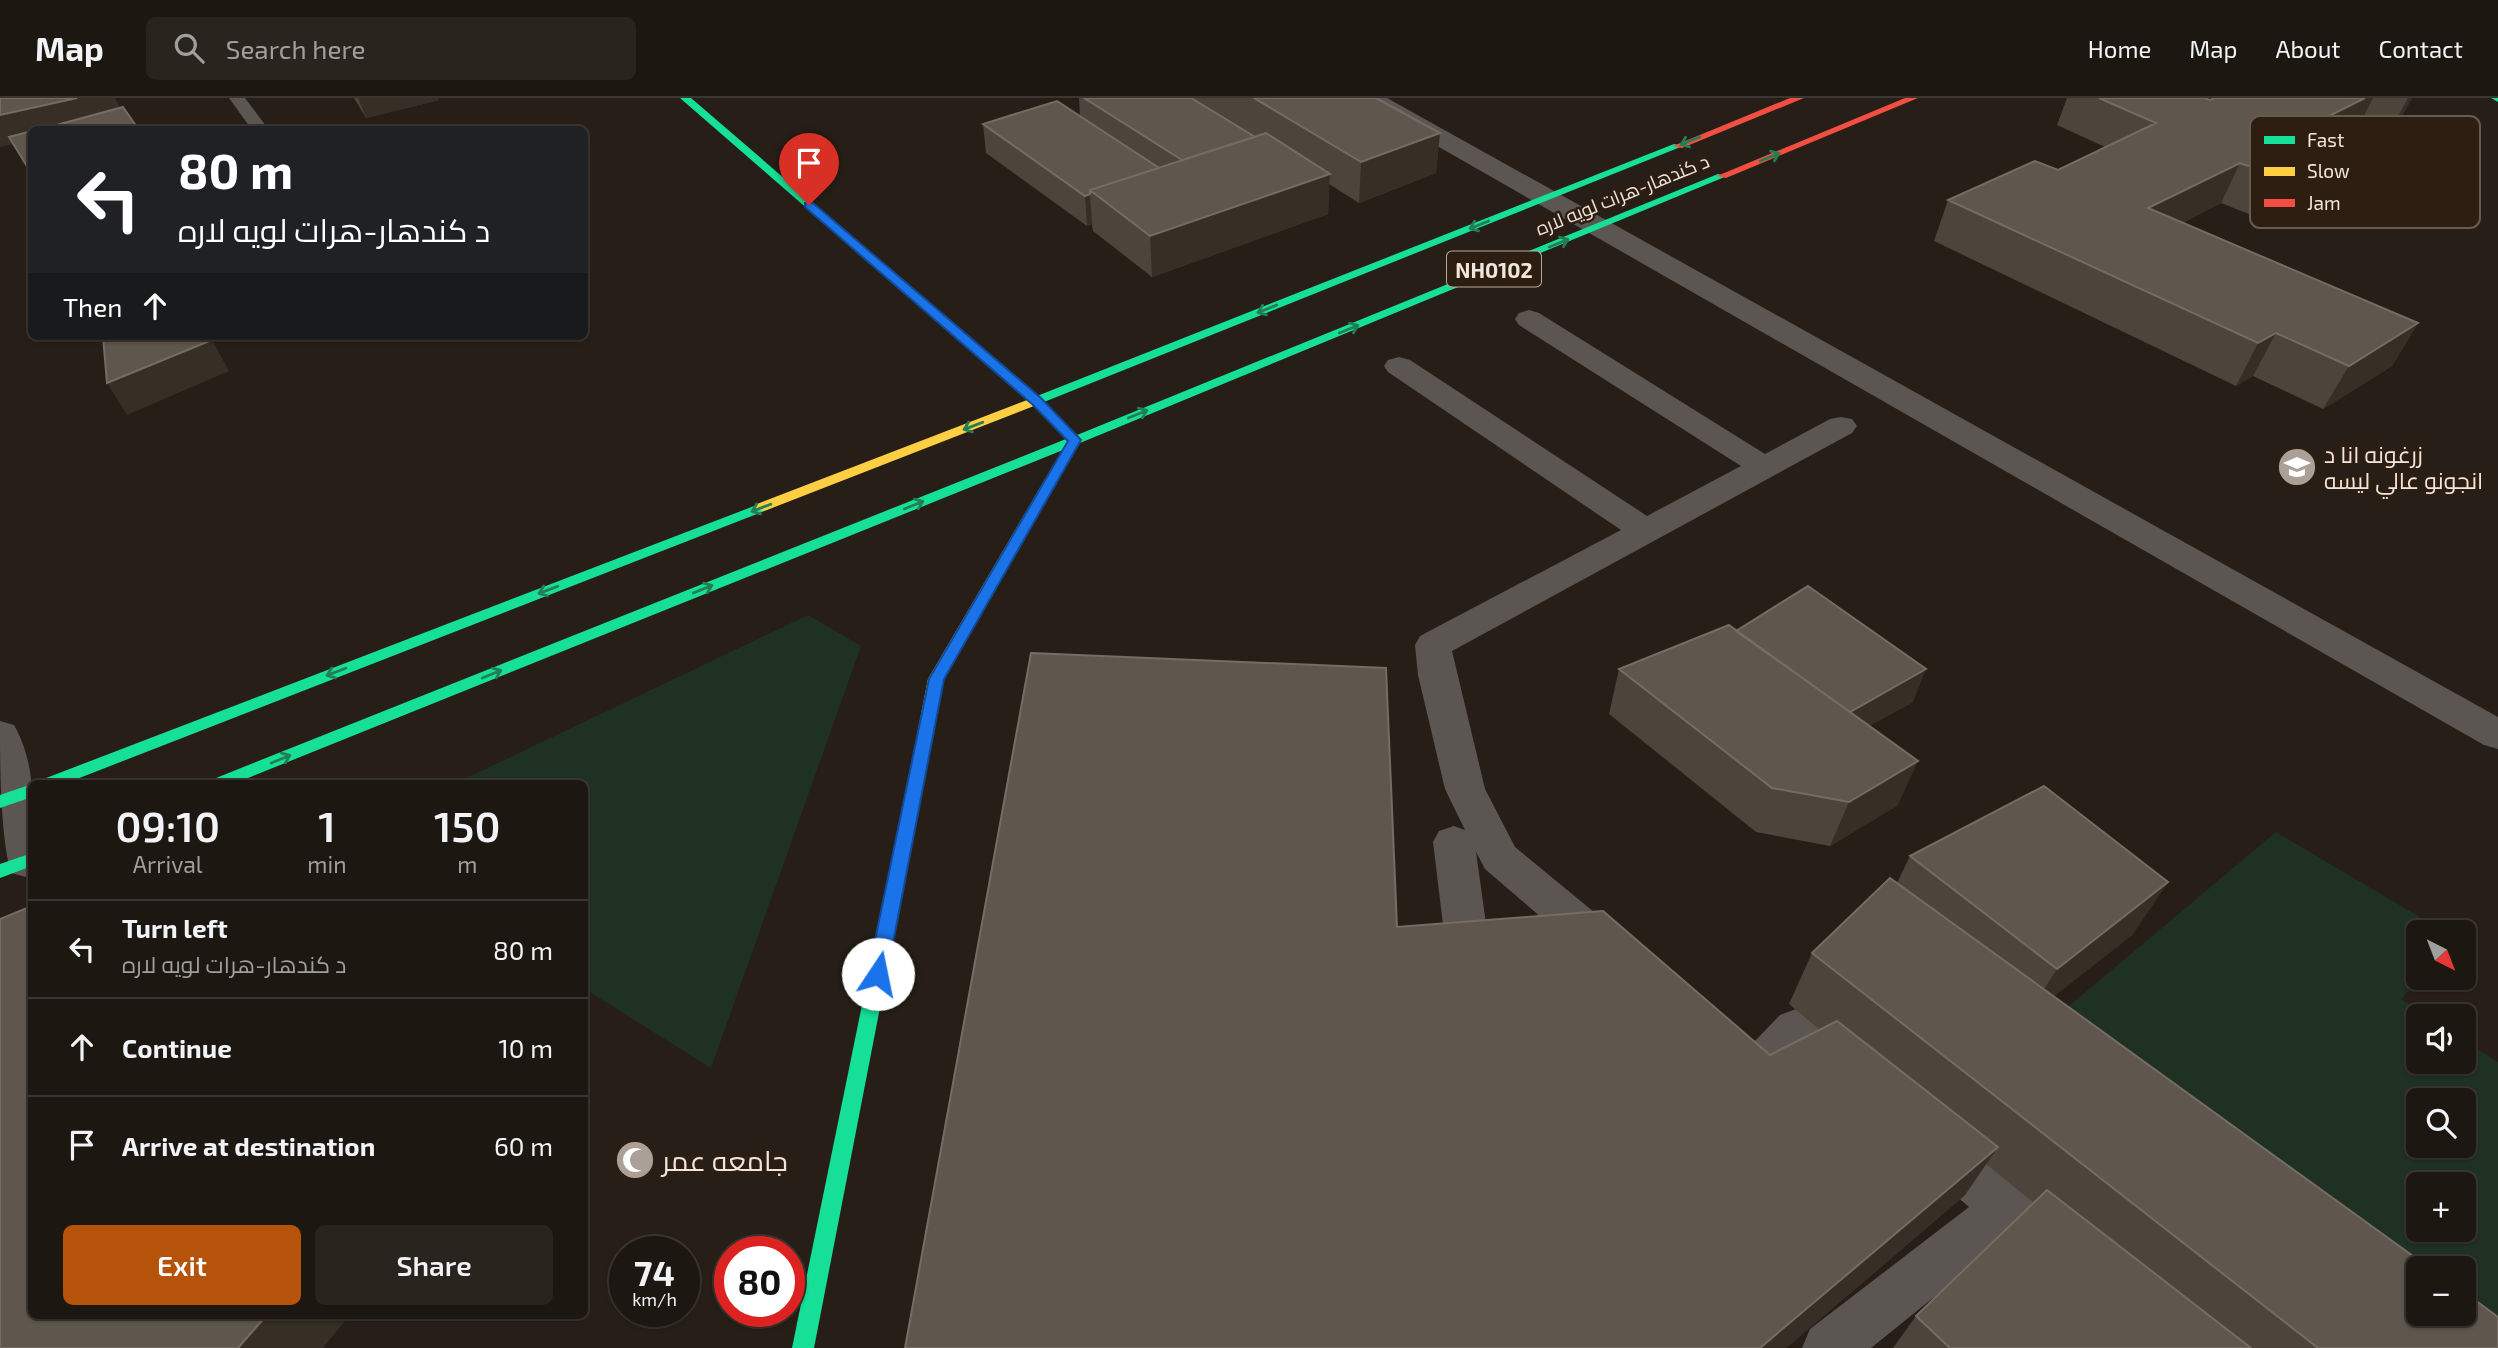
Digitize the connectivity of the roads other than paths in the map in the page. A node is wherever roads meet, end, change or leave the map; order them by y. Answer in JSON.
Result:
{"nodes":[{"id":1,"x":237,"y":98,"type":"edge"},
{"id":2,"x":685,"y":98,"type":"edge"},
{"id":3,"x":1370,"y":98,"type":"edge"},
{"id":4,"x":1799,"y":98,"type":"edge"},
{"id":5,"x":1913,"y":98,"type":"edge"},
{"id":6,"x":258,"y":126,"type":"edge"},
{"id":7,"x":1550,"y":197,"type":"junction"},
{"id":8,"x":1600,"y":226,"type":"junction"},
{"id":9,"x":1529,"y":319,"type":"dead end"},
{"id":10,"x":1399,"y":366,"type":"dead end"},
{"id":11,"x":1036,"y":401,"type":"junction"},
{"id":12,"x":1841,"y":426,"type":"dead end"},
{"id":13,"x":1075,"y":440,"type":"junction"},
{"id":14,"x":1764,"y":467,"type":"junction"},
{"id":15,"x":1646,"y":531,"type":"junction"},
{"id":16,"x":0,"y":735,"type":"edge"},
{"id":17,"x":2498,"y":735,"type":"edge"},
{"id":18,"x":58,"y":780,"type":"edge"},
{"id":19,"x":228,"y":780,"type":"edge"},
{"id":20,"x":24,"y":793,"type":"edge"},
{"id":21,"x":1454,"y":842,"type":"dead end"},
{"id":22,"x":19,"y":863,"type":"edge"},
{"id":23,"x":1638,"y":975,"type":"edge"},
{"id":24,"x":1476,"y":1020,"type":"edge"},
{"id":25,"x":1712,"y":1037,"type":"edge"},
{"id":26,"x":1870,"y":1091,"type":"edge"},
{"id":27,"x":1901,"y":1118,"type":"edge"},
{"id":28,"x":2007,"y":1207,"type":"junction"},
{"id":29,"x":2090,"y":1278,"type":"edge"},
{"id":30,"x":803,"y":1348,"type":"edge"},
{"id":31,"x":1831,"y":1348,"type":"edge"}],
"edges":[{"from":1,"to":6,"type":"lane"},
{"from":2,"to":11,"type":"main road"},
{"from":3,"to":7,"type":"street"},
{"from":4,"to":7,"type":"main road","name":"د کندهار-هرات لويه لاره","number":"NH0102","one_way":true},
{"from":8,"to":5,"type":"main road","name":"د کندهار-هرات لويه لاره","number":"NH0102","one_way":true},
{"from":7,"to":8,"type":"street"},
{"from":7,"to":11,"type":"main road","name":"د کندهار-هرات لويه لاره","number":"NH0102","one_way":true},
{"from":13,"to":8,"type":"main road","name":"د کندهار-هرات لويه لاره","number":"NH0102","one_way":true},
{"from":8,"to":17,"type":"street"},
{"from":9,"to":14,"type":"street"},
{"from":10,"to":15,"type":"street"},
{"from":11,"to":13,"type":"main road"},
{"from":11,"to":18,"type":"main road","name":"د کندهار-هرات لويه لاره","one_way":true},
{"from":12,"to":14,"type":"street"},
{"from":19,"to":13,"type":"main road","name":"د کندهار-هرات لويه لاره","one_way":true},
{"from":13,"to":30,"type":"main road"},
{"from":14,"to":15,"type":"street"},
{"from":15,"to":23,"type":"street"},
{"from":16,"to":20,"type":"street"},
{"from":20,"to":22,"type":"street"},
{"from":21,"to":24,"type":"street"},
{"from":25,"to":26,"type":"street"},
{"from":27,"to":28,"type":"street"},
{"from":28,"to":29,"type":"street"},
{"from":28,"to":31,"type":"street"}]}
